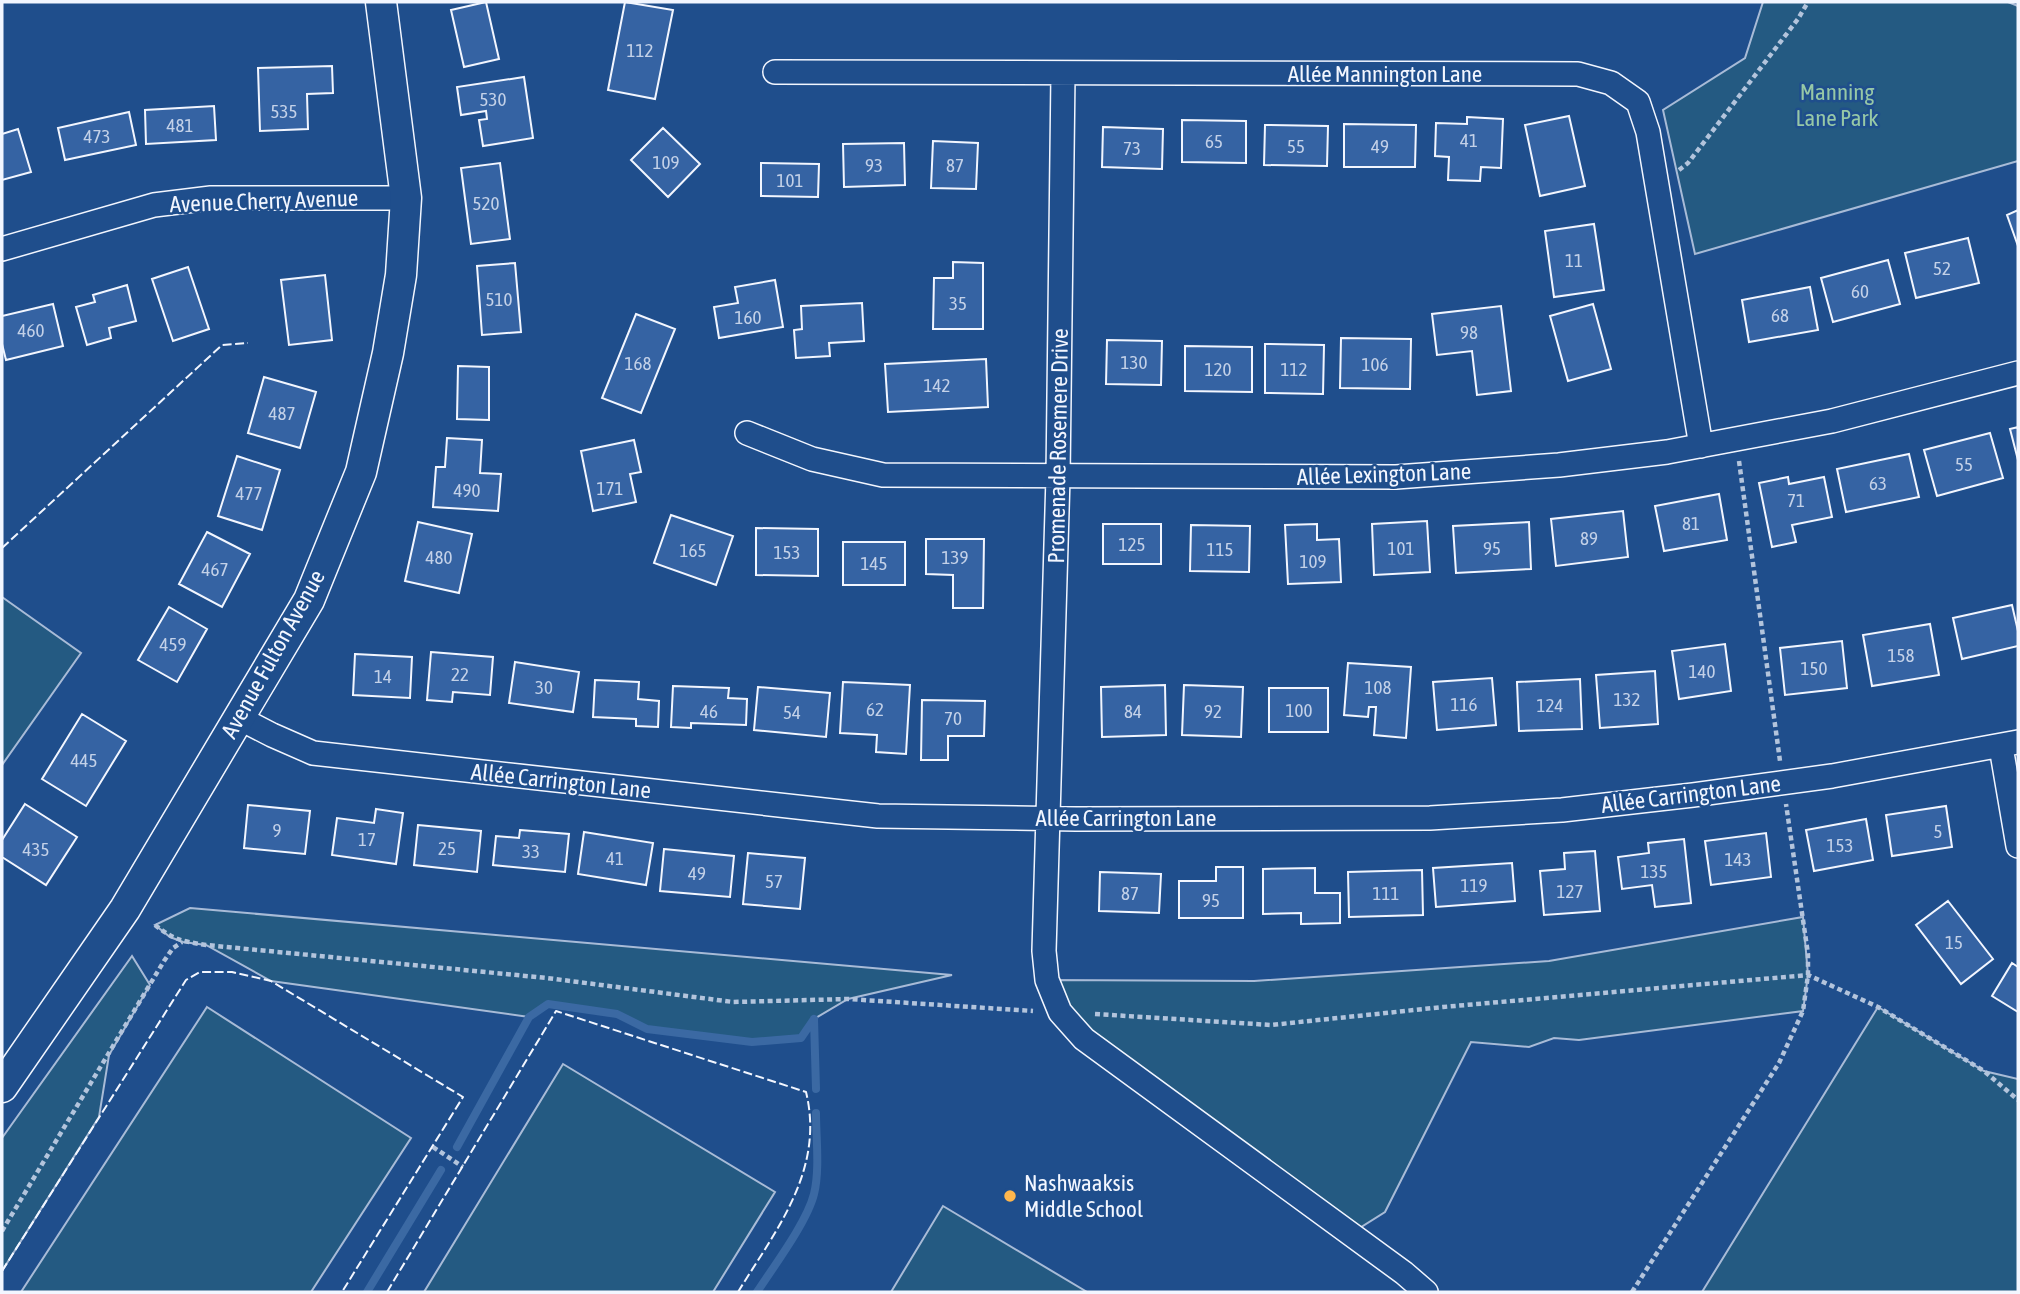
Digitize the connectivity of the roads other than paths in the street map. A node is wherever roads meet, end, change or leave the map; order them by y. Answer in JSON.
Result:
{"nodes":[{"id":1,"x":381,"y":2,"type":"edge"},
{"id":2,"x":775,"y":72,"type":"dead end"},
{"id":3,"x":1063,"y":74,"type":"junction"},
{"id":4,"x":406,"y":198,"type":"junction"},
{"id":5,"x":2,"y":249,"type":"edge"},
{"id":6,"x":2018,"y":373,"type":"edge"},
{"id":7,"x":747,"y":433,"type":"dead end"},
{"id":8,"x":1701,"y":446,"type":"junction"},
{"id":9,"x":1058,"y":477,"type":"junction"},
{"id":10,"x":239,"y":718,"type":"junction"},
{"id":11,"x":2009,"y":744,"type":"edge"},
{"id":12,"x":1047,"y":819,"type":"junction"},
{"id":13,"x":2018,"y":846,"type":"edge"},
{"id":14,"x":2,"y":1087,"type":"edge"},
{"id":15,"x":1426,"y":1292,"type":"edge"}],
"edges":[{"from":1,"to":4,"type":"street","name":"Avenue Fulton Avenue"},
{"from":2,"to":3,"type":"street","name":"Allée Mannington Lane"},
{"from":3,"to":8,"type":"street","name":"Allée Mannington Lane"},
{"from":3,"to":9,"type":"street","name":"Promenade Rosemere Drive"},
{"from":4,"to":5,"type":"street","name":"Avenue Cherry Avenue"},
{"from":4,"to":10,"type":"street","name":"Avenue Fulton Avenue"},
{"from":6,"to":8,"type":"street","name":"Allée Lexington Lane"},
{"from":7,"to":9,"type":"street","name":"Allée Lexington Lane"},
{"from":8,"to":9,"type":"street","name":"Allée Lexington Lane"},
{"from":9,"to":12,"type":"street","name":"Promenade Rosemere Drive"},
{"from":10,"to":12,"type":"street","name":"Allée Carrington Lane"},
{"from":10,"to":14,"type":"street","name":"Avenue Fulton Avenue"},
{"from":11,"to":12,"type":"street","name":"Allée Carrington Lane"},
{"from":11,"to":13,"type":"street"},
{"from":12,"to":15,"type":"street","name":"Promenade Rosemere Drive"}]}
